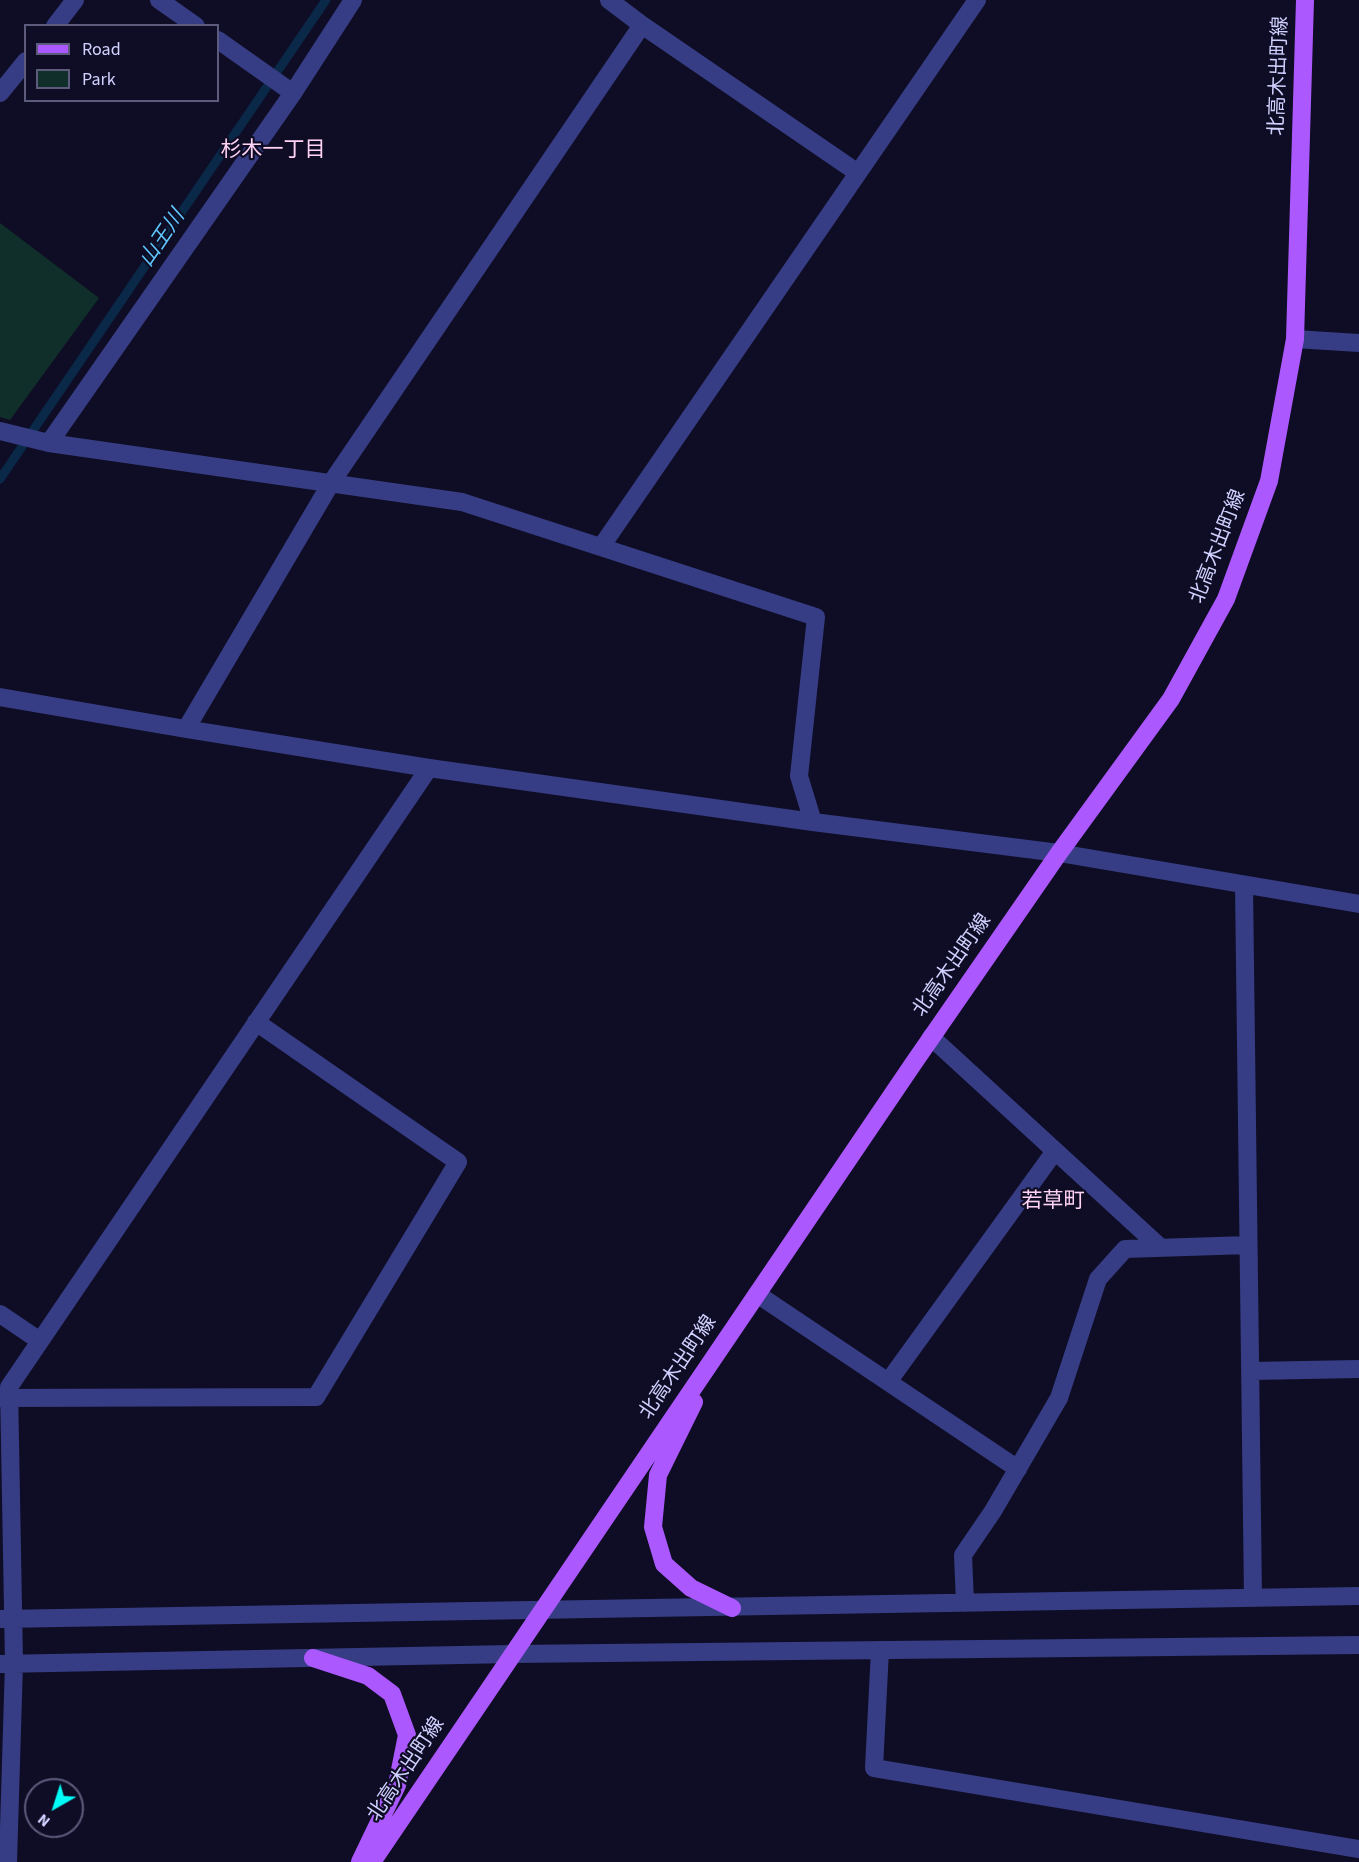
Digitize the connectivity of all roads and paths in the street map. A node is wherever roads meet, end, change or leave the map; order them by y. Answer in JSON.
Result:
{"nodes":[{"id":1,"x":75,"y":0,"type":"edge"},
{"id":2,"x":159,"y":0,"type":"edge"},
{"id":3,"x":353,"y":0,"type":"edge"},
{"id":4,"x":609,"y":0,"type":"edge"},
{"id":5,"x":978,"y":0,"type":"edge"},
{"id":6,"x":1305,"y":0,"type":"edge"},
{"id":7,"x":57,"y":24,"type":"edge"},
{"id":8,"x":193,"y":24,"type":"edge"},
{"id":9,"x":642,"y":25,"type":"junction"},
{"id":10,"x":219,"y":41,"type":"edge"},
{"id":11,"x":24,"y":63,"type":"edge"},
{"id":12,"x":0,"y":93,"type":"edge"},
{"id":13,"x":293,"y":93,"type":"junction"},
{"id":14,"x":858,"y":172,"type":"junction"},
{"id":15,"x":1295,"y":339,"type":"junction"},
{"id":16,"x":1359,"y":343,"type":"edge"},
{"id":17,"x":0,"y":430,"type":"edge"},
{"id":18,"x":49,"y":443,"type":"junction"},
{"id":19,"x":331,"y":483,"type":"junction"},
{"id":20,"x":601,"y":547,"type":"junction"},
{"id":21,"x":0,"y":697,"type":"edge"},
{"id":22,"x":186,"y":729,"type":"junction"},
{"id":23,"x":429,"y":768,"type":"junction"},
{"id":24,"x":813,"y":822,"type":"junction"},
{"id":25,"x":1059,"y":853,"type":"junction"},
{"id":26,"x":1244,"y":885,"type":"junction"},
{"id":27,"x":1359,"y":904,"type":"edge"},
{"id":28,"x":256,"y":1022,"type":"junction"},
{"id":29,"x":932,"y":1037,"type":"junction"},
{"id":30,"x":1055,"y":1151,"type":"junction"},
{"id":31,"x":1248,"y":1245,"type":"junction"},
{"id":32,"x":1161,"y":1248,"type":"junction"},
{"id":33,"x":757,"y":1294,"type":"junction"},
{"id":34,"x":0,"y":1314,"type":"edge"},
{"id":35,"x":40,"y":1341,"type":"junction"},
{"id":36,"x":723,"y":1344,"type":"junction"},
{"id":37,"x":1359,"y":1369,"type":"edge"},
{"id":38,"x":1250,"y":1371,"type":"junction"},
{"id":39,"x":888,"y":1382,"type":"junction"},
{"id":40,"x":5,"y":1398,"type":"edge"},
{"id":41,"x":1018,"y":1469,"type":"junction"},
{"id":42,"x":1359,"y":1596,"type":"edge"},
{"id":43,"x":1253,"y":1598,"type":"junction"},
{"id":44,"x":965,"y":1603,"type":"junction"},
{"id":45,"x":732,"y":1608,"type":"junction"},
{"id":46,"x":541,"y":1611,"type":"junction"},
{"id":47,"x":7,"y":1619,"type":"edge"},
{"id":48,"x":1359,"y":1644,"type":"edge"},
{"id":49,"x":880,"y":1650,"type":"junction"},
{"id":50,"x":512,"y":1654,"type":"junction"},
{"id":51,"x":313,"y":1658,"type":"junction"},
{"id":52,"x":7,"y":1663,"type":"edge"},
{"id":53,"x":1359,"y":1849,"type":"edge"},
{"id":54,"x":8,"y":1862,"type":"edge"},
{"id":55,"x":360,"y":1862,"type":"edge"},
{"id":56,"x":372,"y":1862,"type":"edge"}],
"edges":[{"from":1,"to":7,"type":"street"},
{"from":2,"to":8,"type":"street"},
{"from":3,"to":13,"type":"street"},
{"from":4,"to":9,"type":"street"},
{"from":5,"to":14,"type":"street"},
{"from":6,"to":15,"type":"main road","name":"北高木出町線"},
{"from":9,"to":14,"type":"street"},
{"from":9,"to":19,"type":"street"},
{"from":10,"to":13,"type":"street"},
{"from":11,"to":12,"type":"street"},
{"from":13,"to":18,"type":"street"},
{"from":14,"to":20,"type":"street"},
{"from":15,"to":16,"type":"street"},
{"from":15,"to":25,"type":"main road","name":"北高木出町線"},
{"from":17,"to":18,"type":"street"},
{"from":18,"to":19,"type":"street"},
{"from":19,"to":20,"type":"street"},
{"from":19,"to":22,"type":"street"},
{"from":20,"to":24,"type":"street"},
{"from":21,"to":22,"type":"street"},
{"from":22,"to":23,"type":"street"},
{"from":23,"to":24,"type":"street"},
{"from":23,"to":28,"type":"street"},
{"from":24,"to":25,"type":"street"},
{"from":25,"to":26,"type":"street"},
{"from":25,"to":29,"type":"main road","name":"北高木出町線"},
{"from":26,"to":27,"type":"street"},
{"from":26,"to":31,"type":"street"},
{"from":28,"to":35,"type":"street"},
{"from":28,"to":40,"type":"street"},
{"from":29,"to":30,"type":"street"},
{"from":29,"to":33,"type":"main road","name":"北高木出町線"},
{"from":30,"to":32,"type":"street"},
{"from":30,"to":39,"type":"street"},
{"from":31,"to":32,"type":"street"},
{"from":31,"to":38,"type":"street"},
{"from":32,"to":41,"type":"street"},
{"from":33,"to":36,"type":"main road","name":"北高木出町線"},
{"from":33,"to":39,"type":"street"},
{"from":34,"to":35,"type":"street"},
{"from":35,"to":40,"type":"street"},
{"from":36,"to":45,"type":"main road"},
{"from":36,"to":46,"type":"main road","name":"北高木出町線"},
{"from":37,"to":38,"type":"street"},
{"from":38,"to":43,"type":"street"},
{"from":39,"to":41,"type":"street"},
{"from":40,"to":47,"type":"street"},
{"from":41,"to":44,"type":"street"},
{"from":42,"to":43,"type":"street"},
{"from":43,"to":44,"type":"street"},
{"from":44,"to":45,"type":"street"},
{"from":45,"to":46,"type":"street"},
{"from":46,"to":47,"type":"street"},
{"from":46,"to":50,"type":"main road","name":"北高木出町線"},
{"from":47,"to":52,"type":"street"},
{"from":48,"to":49,"type":"street"},
{"from":49,"to":50,"type":"street"},
{"from":49,"to":53,"type":"street"},
{"from":50,"to":51,"type":"street"},
{"from":50,"to":56,"type":"main road","name":"北高木出町線"},
{"from":51,"to":52,"type":"street"},
{"from":51,"to":55,"type":"main road"},
{"from":52,"to":54,"type":"street"}]}
